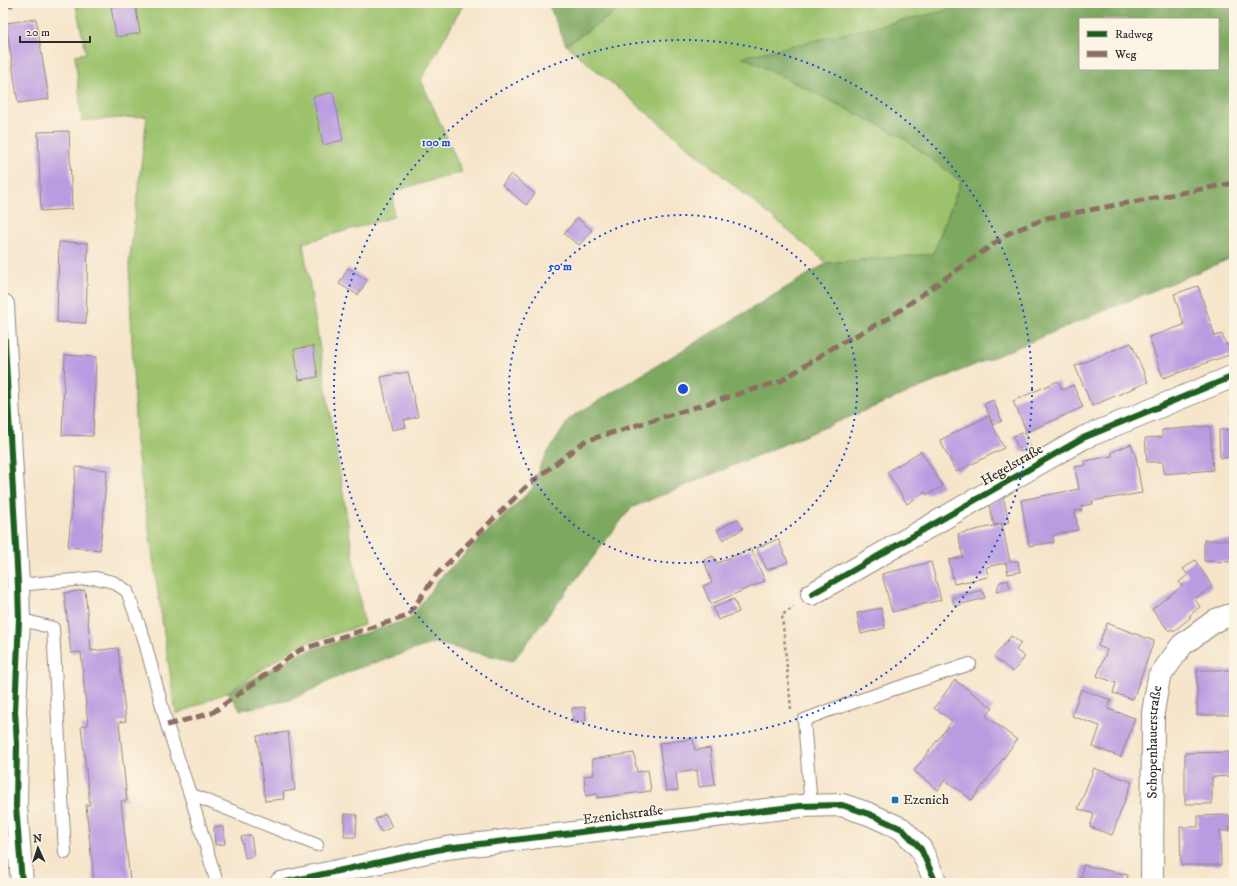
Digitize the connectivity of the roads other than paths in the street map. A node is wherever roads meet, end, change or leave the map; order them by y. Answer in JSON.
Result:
{"nodes":[{"id":1,"x":3,"y":305,"type":"edge"},
{"id":2,"x":1234,"y":376,"type":"edge"},
{"id":3,"x":18,"y":585,"type":"junction"},
{"id":4,"x":812,"y":594,"type":"road end"},
{"id":5,"x":1234,"y":614,"type":"edge"},
{"id":6,"x":11,"y":620,"type":"edge"},
{"id":7,"x":970,"y":664,"type":"dead end"},
{"id":8,"x":9,"y":712,"type":"edge"},
{"id":9,"x":10,"y":745,"type":"edge"},
{"id":10,"x":190,"y":794,"type":"junction"},
{"id":11,"x":811,"y":806,"type":"junction"},
{"id":12,"x":317,"y":845,"type":"dead end"},
{"id":13,"x":65,"y":853,"type":"dead end"},
{"id":14,"x":22,"y":883,"type":"edge"},
{"id":15,"x":217,"y":883,"type":"edge"},
{"id":16,"x":281,"y":883,"type":"edge"},
{"id":17,"x":936,"y":883,"type":"edge"},
{"id":18,"x":1152,"y":883,"type":"edge"}],
"edges":[{"from":1,"to":3,"type":"street"},
{"from":2,"to":4,"type":"street","name":"Hegelstraße"},
{"from":3,"to":6,"type":"street"},
{"from":3,"to":10,"type":"lane"},
{"from":5,"to":18,"type":"street","name":"Schopenhauerstraße"},
{"from":6,"to":8,"type":"street"},
{"from":6,"to":13,"type":"lane"},
{"from":7,"to":11,"type":"lane"},
{"from":8,"to":9,"type":"street"},
{"from":9,"to":14,"type":"street"},
{"from":10,"to":12,"type":"lane"},
{"from":10,"to":15,"type":"lane"},
{"from":11,"to":16,"type":"street","name":"Ezenichstraße"},
{"from":11,"to":17,"type":"street","name":"Ezenichstraße"}]}
